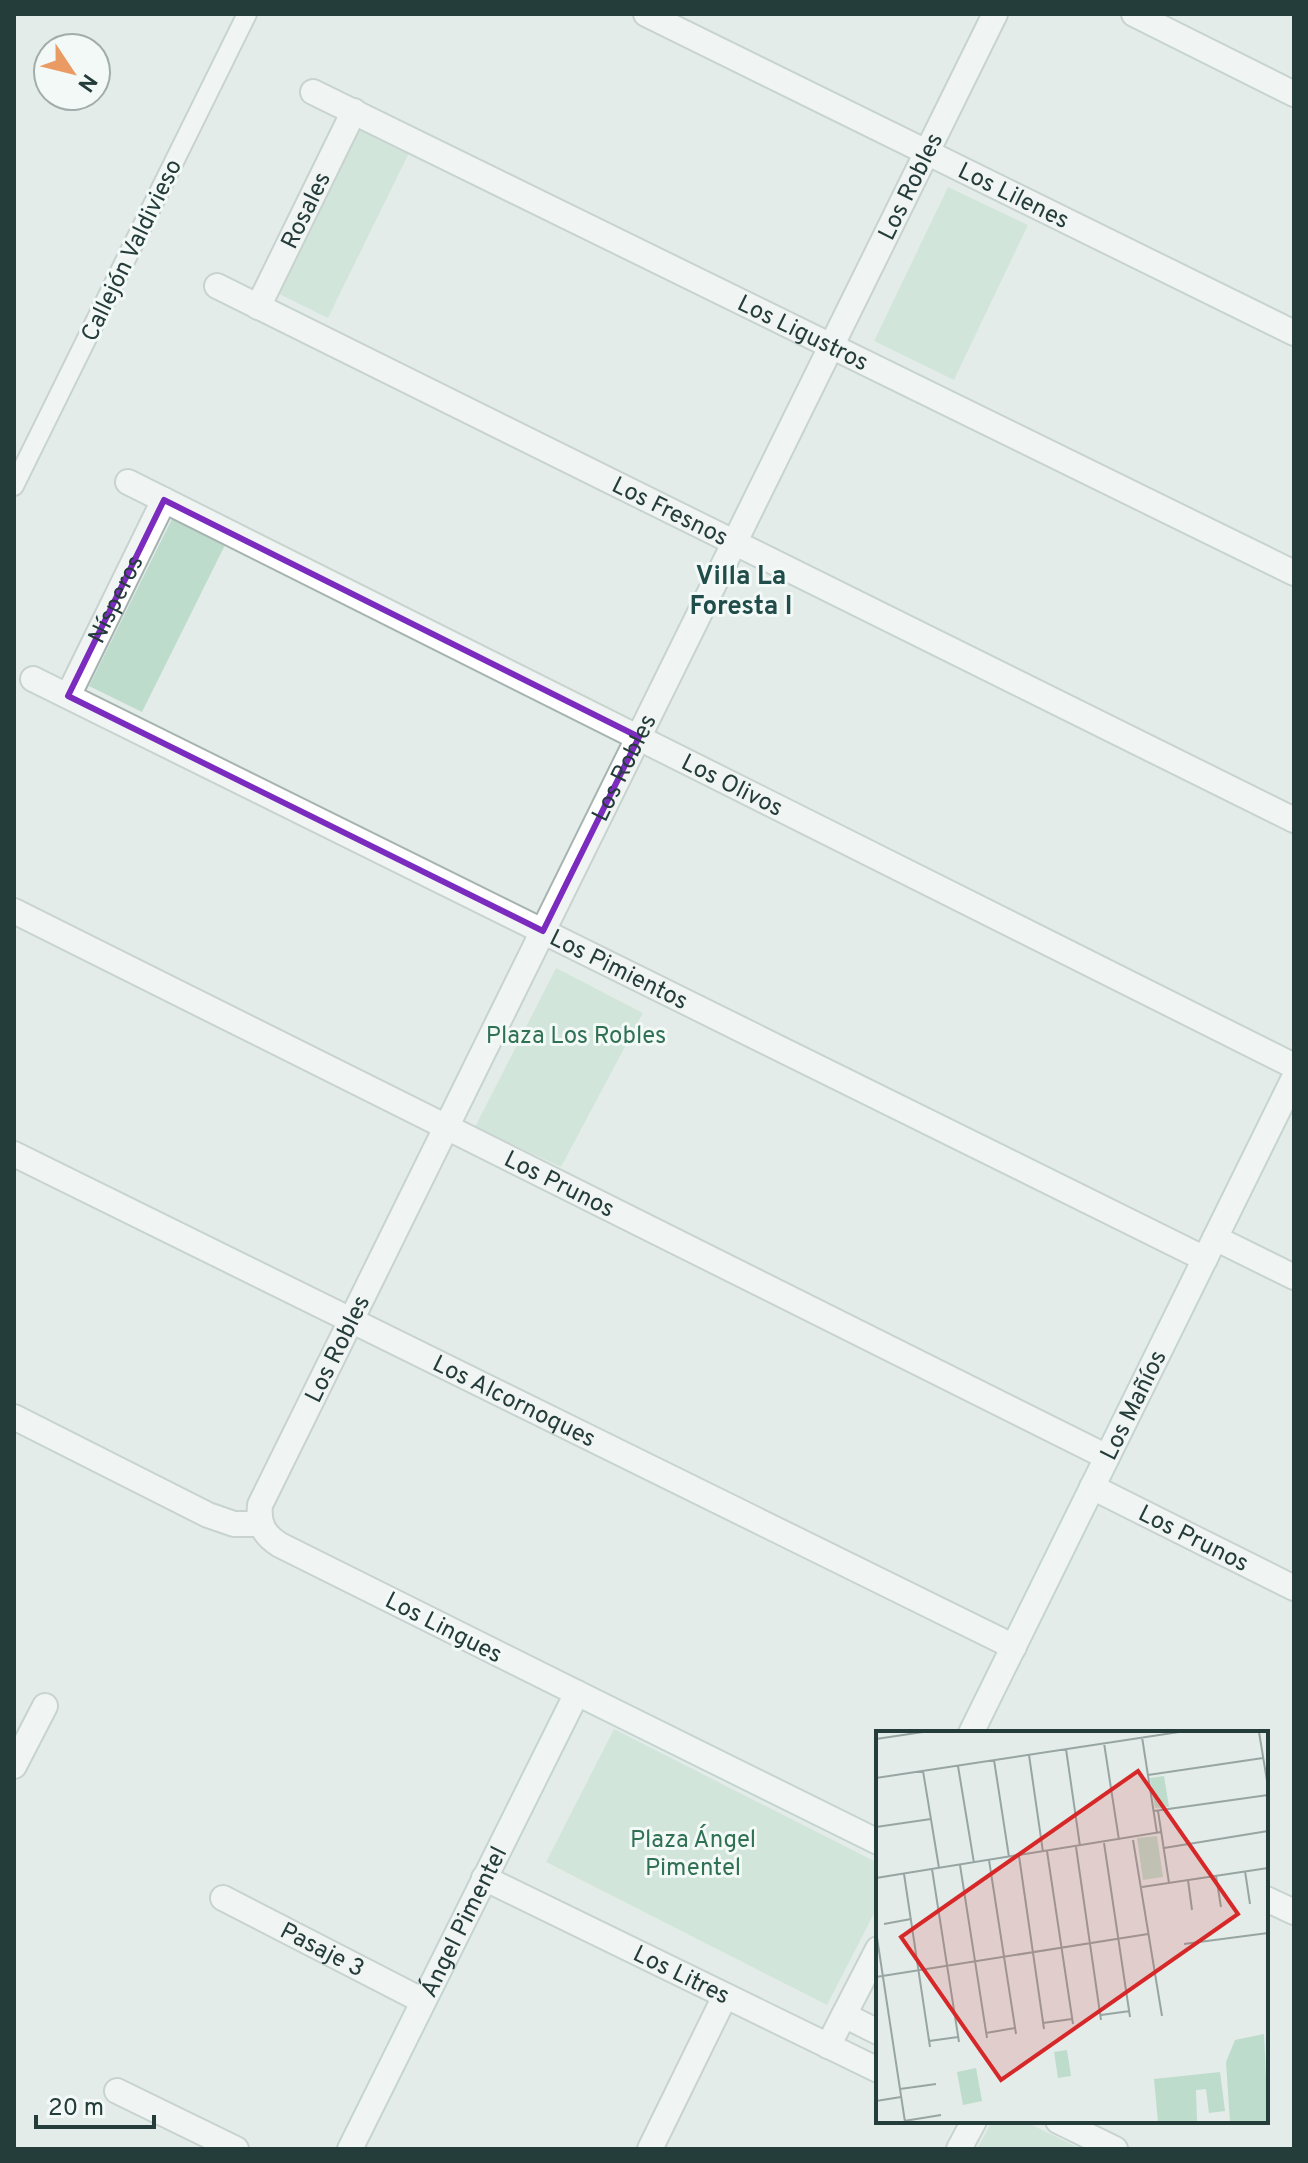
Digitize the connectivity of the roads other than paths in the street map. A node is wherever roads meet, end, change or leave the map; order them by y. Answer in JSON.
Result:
{"nodes":[{"id":1,"x":247,"y":14,"type":"edge"},
{"id":2,"x":646,"y":14,"type":"edge"},
{"id":3,"x":995,"y":14,"type":"edge"},
{"id":4,"x":1134,"y":14,"type":"edge"},
{"id":5,"x":313,"y":92,"type":"dead end"},
{"id":6,"x":1294,"y":94,"type":"edge"},
{"id":7,"x":354,"y":111,"type":"junction"},
{"id":8,"x":927,"y":153,"type":"junction"},
{"id":9,"x":217,"y":286,"type":"dead end"},
{"id":10,"x":258,"y":307,"type":"junction"},
{"id":11,"x":1294,"y":333,"type":"edge"},
{"id":12,"x":832,"y":346,"type":"junction"},
{"id":13,"x":128,"y":482,"type":"dead end"},
{"id":14,"x":14,"y":486,"type":"edge"},
{"id":15,"x":164,"y":500,"type":"junction"},
{"id":16,"x":734,"y":543,"type":"junction"},
{"id":17,"x":1294,"y":573,"type":"edge"},
{"id":18,"x":33,"y":679,"type":"dead end"},
{"id":19,"x":68,"y":696,"type":"junction"},
{"id":20,"x":639,"y":737,"type":"junction"},
{"id":21,"x":1294,"y":820,"type":"edge"},
{"id":22,"x":14,"y":911,"type":"edge"},
{"id":23,"x":543,"y":931,"type":"junction"},
{"id":24,"x":1294,"y":1066,"type":"edge"},
{"id":25,"x":1294,"y":1078,"type":"edge"},
{"id":26,"x":446,"y":1126,"type":"junction"},
{"id":27,"x":14,"y":1154,"type":"edge"},
{"id":28,"x":1210,"y":1248,"type":"junction"},
{"id":29,"x":1294,"y":1277,"type":"edge"},
{"id":30,"x":351,"y":1320,"type":"junction"},
{"id":31,"x":14,"y":1417,"type":"edge"},
{"id":32,"x":1107,"y":1457,"type":"junction"},
{"id":33,"x":1092,"y":1487,"type":"junction"},
{"id":34,"x":261,"y":1524,"type":"junction"},
{"id":35,"x":1294,"y":1588,"type":"edge"},
{"id":36,"x":1014,"y":1647,"type":"junction"},
{"id":37,"x":577,"y":1693,"type":"junction"},
{"id":38,"x":45,"y":1706,"type":"dead end"},
{"id":39,"x":972,"y":1731,"type":"edge"},
{"id":40,"x":14,"y":1766,"type":"edge"},
{"id":41,"x":876,"y":1841,"type":"edge"},
{"id":42,"x":484,"y":1878,"type":"junction"},
{"id":43,"x":223,"y":1898,"type":"dead end"},
{"id":44,"x":1268,"y":1900,"type":"edge"},
{"id":45,"x":1294,"y":1912,"type":"edge"},
{"id":46,"x":876,"y":1953,"type":"edge"},
{"id":47,"x":725,"y":1996,"type":"junction"},
{"id":48,"x":423,"y":2001,"type":"junction"},
{"id":49,"x":844,"y":2015,"type":"junction"},
{"id":50,"x":876,"y":2031,"type":"edge"},
{"id":51,"x":828,"y":2046,"type":"junction"},
{"id":52,"x":876,"y":2069,"type":"edge"},
{"id":53,"x":117,"y":2091,"type":"dead end"},
{"id":54,"x":973,"y":2123,"type":"edge"},
{"id":55,"x":1062,"y":2123,"type":"edge"},
{"id":56,"x":236,"y":2149,"type":"edge"},
{"id":57,"x":350,"y":2149,"type":"edge"},
{"id":58,"x":650,"y":2149,"type":"edge"},
{"id":59,"x":959,"y":2149,"type":"edge"},
{"id":60,"x":1115,"y":2149,"type":"edge"}],
"edges":[{"from":1,"to":14,"type":"lane","name":"Callejón Valdivieso"},
{"from":2,"to":8,"type":"street","name":"Los Lilenes"},
{"from":3,"to":8,"type":"street","name":"Los Robles"},
{"from":4,"to":6,"type":"street"},
{"from":5,"to":7,"type":"street","name":"Los Ligustros"},
{"from":7,"to":10,"type":"street","name":"Rosales"},
{"from":7,"to":12,"type":"street","name":"Los Ligustros"},
{"from":8,"to":11,"type":"street","name":"Los Lilenes"},
{"from":8,"to":12,"type":"street","name":"Los Robles"},
{"from":9,"to":10,"type":"street","name":"Los Fresnos"},
{"from":10,"to":16,"type":"street","name":"Los Fresnos"},
{"from":12,"to":16,"type":"street","name":"Los Robles"},
{"from":12,"to":17,"type":"street","name":"Los Ligustros"},
{"from":13,"to":15,"type":"street","name":"Los Olivos"},
{"from":15,"to":19,"type":"street","name":"Nísperos"},
{"from":15,"to":20,"type":"street","name":"Los Olivos"},
{"from":16,"to":20,"type":"street","name":"Los Robles"},
{"from":16,"to":21,"type":"street","name":"Los Fresnos"},
{"from":18,"to":19,"type":"street","name":"Los Pimientos"},
{"from":19,"to":23,"type":"street","name":"Los Pimientos"},
{"from":20,"to":23,"type":"street","name":"Los Robles"},
{"from":20,"to":24,"type":"street","name":"Los Olivos"},
{"from":22,"to":26,"type":"street","name":"Los Prunos"},
{"from":23,"to":26,"type":"street","name":"Los Robles"},
{"from":23,"to":28,"type":"street","name":"Los Pimientos"},
{"from":25,"to":28,"type":"street","name":"Los Mañíos"},
{"from":26,"to":30,"type":"street","name":"Los Robles"},
{"from":26,"to":32,"type":"street","name":"Los Prunos"},
{"from":27,"to":30,"type":"street","name":"Los Alcornoques"},
{"from":28,"to":29,"type":"street","name":"Los Pimientos"},
{"from":28,"to":32,"type":"street","name":"Los Mañíos"},
{"from":30,"to":34,"type":"street","name":"Los Robles"},
{"from":30,"to":36,"type":"street","name":"Los Alcornoques"},
{"from":31,"to":34,"type":"street"},
{"from":32,"to":33,"type":"street","name":"Los Mañíos"},
{"from":33,"to":35,"type":"street","name":"Los Prunos"},
{"from":33,"to":36,"type":"street","name":"Los Mañíos"},
{"from":34,"to":37,"type":"street","name":"Los Lingues"},
{"from":36,"to":39,"type":"street","name":"Los Mañíos"},
{"from":37,"to":41,"type":"street","name":"Los Lingues"},
{"from":37,"to":42,"type":"street","name":"Ángel Pimentel"},
{"from":38,"to":40,"type":"street"},
{"from":42,"to":47,"type":"street","name":"Los Litres"},
{"from":42,"to":48,"type":"street","name":"Ángel Pimentel"},
{"from":43,"to":48,"type":"street","name":"Pasaje 3"},
{"from":44,"to":45,"type":"street"},
{"from":46,"to":49,"type":"street"},
{"from":47,"to":51,"type":"street","name":"Los Litres"},
{"from":47,"to":58,"type":"street"},
{"from":48,"to":57,"type":"street","name":"Ángel Pimentel"},
{"from":49,"to":50,"type":"street"},
{"from":49,"to":51,"type":"street"},
{"from":51,"to":52,"type":"street","name":"Los Litres"},
{"from":53,"to":56,"type":"street"},
{"from":54,"to":59,"type":"street"},
{"from":55,"to":60,"type":"street"}]}
